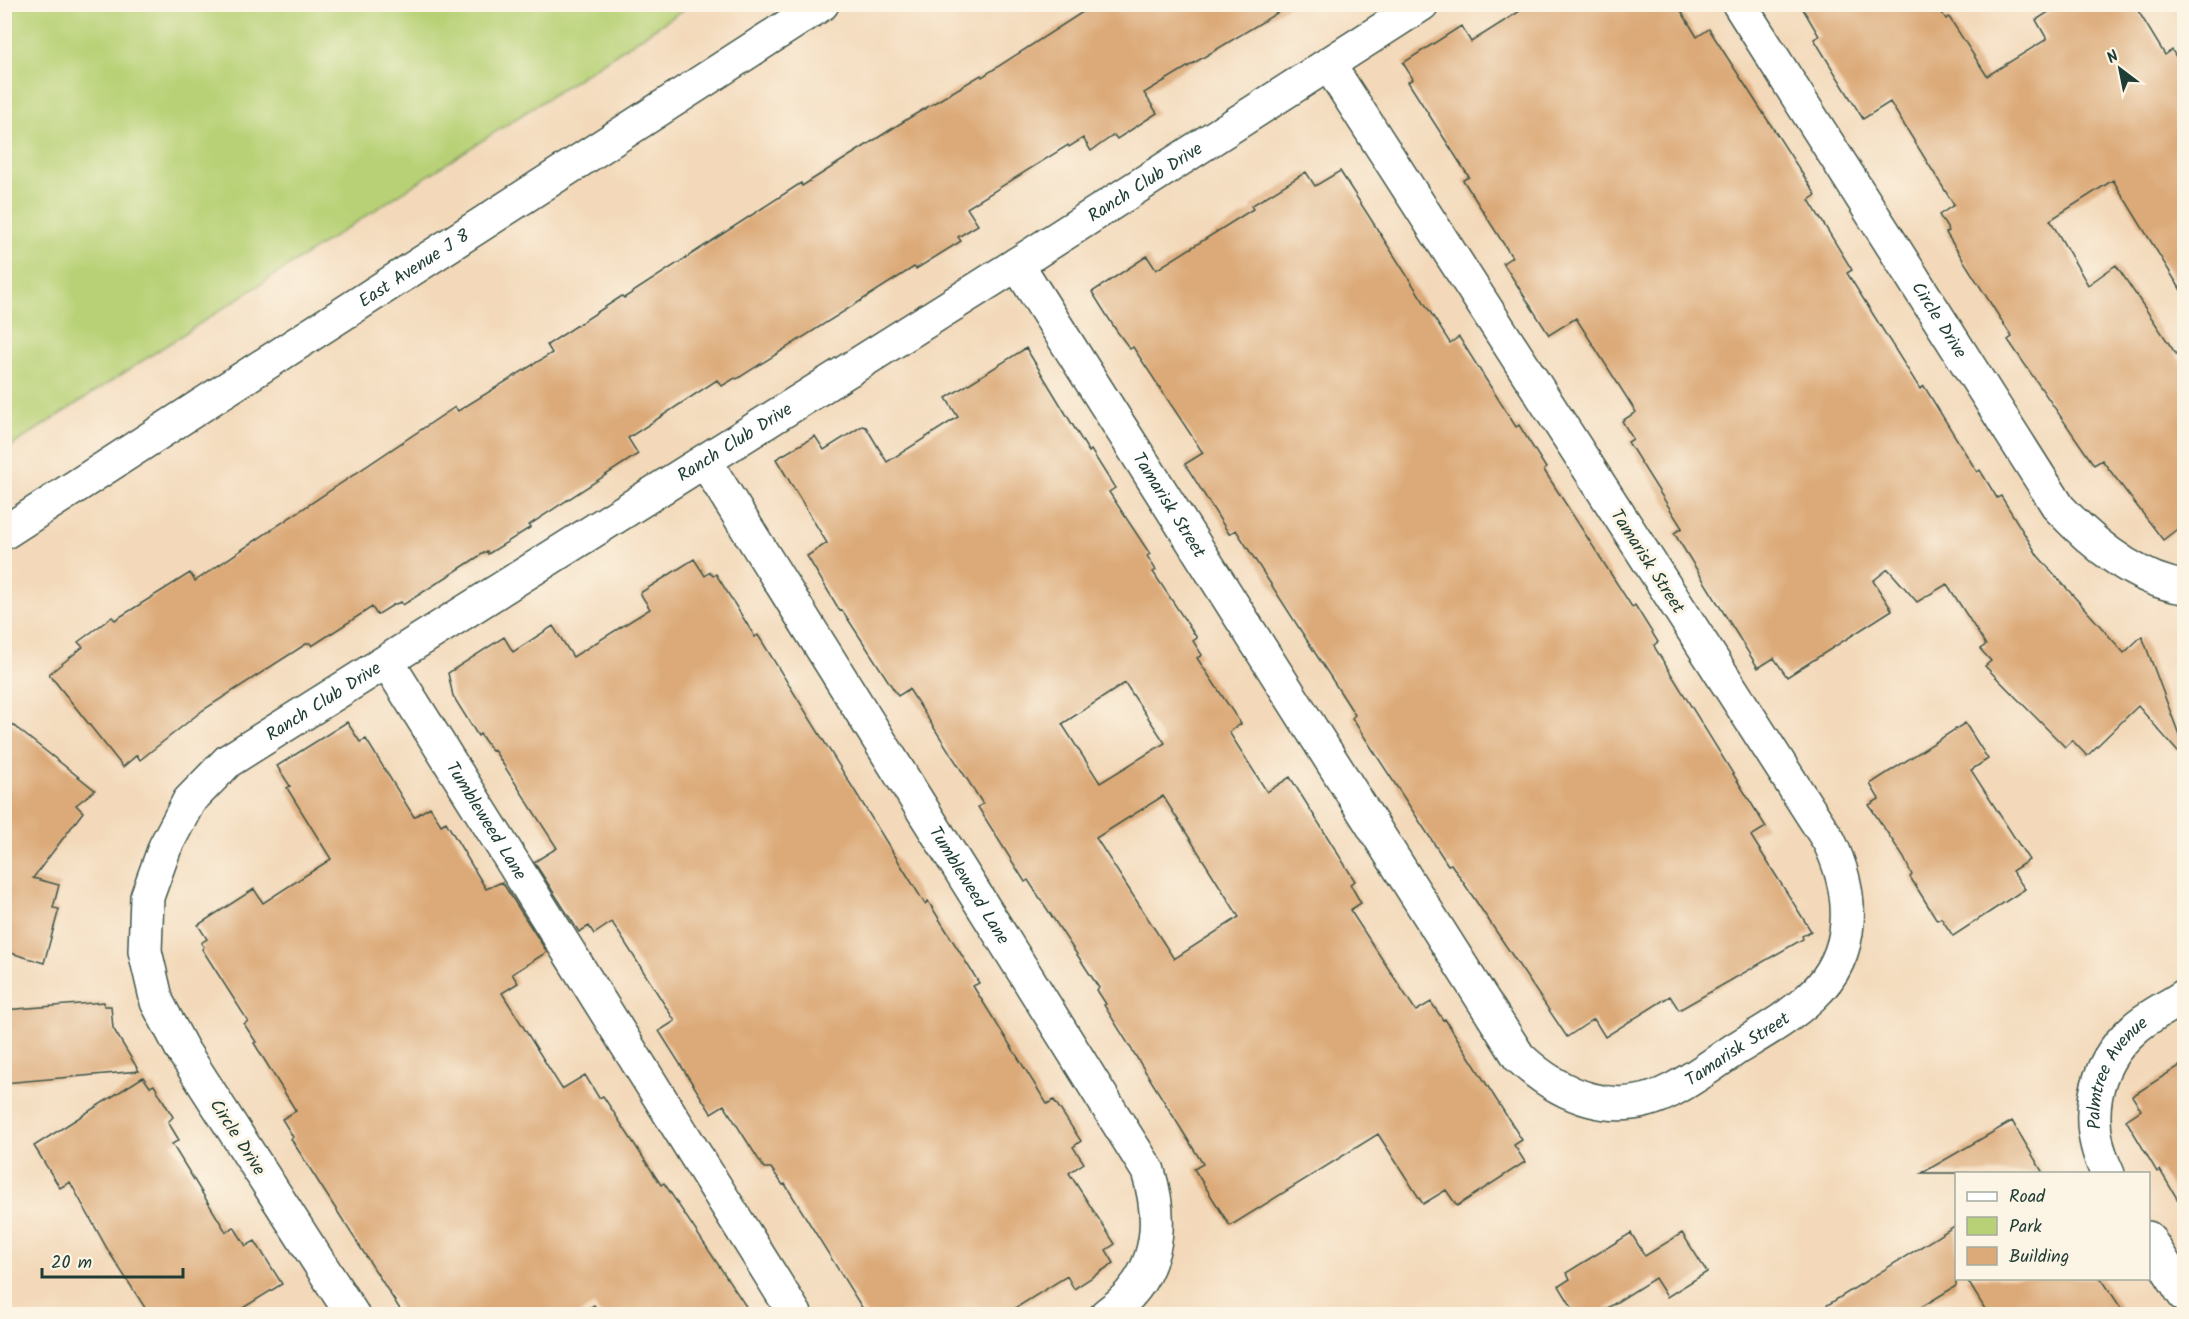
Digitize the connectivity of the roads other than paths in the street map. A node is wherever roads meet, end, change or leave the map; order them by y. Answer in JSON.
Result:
{"nodes":[{"id":1,"x":822,"y":4,"type":"edge"},
{"id":2,"x":1422,"y":4,"type":"edge"},
{"id":3,"x":1738,"y":4,"type":"edge"},
{"id":4,"x":1329,"y":65,"type":"junction"},
{"id":5,"x":1017,"y":264,"type":"junction"},
{"id":6,"x":705,"y":461,"type":"junction"},
{"id":7,"x":4,"y":533,"type":"edge"},
{"id":8,"x":2184,"y":587,"type":"edge"},
{"id":9,"x":388,"y":663,"type":"junction"},
{"id":10,"x":145,"y":951,"type":"joint"},
{"id":11,"x":2184,"y":996,"type":"edge"},
{"id":12,"x":2108,"y":1172,"type":"edge"},
{"id":13,"x":2150,"y":1241,"type":"edge"},
{"id":14,"x":2184,"y":1295,"type":"edge"},
{"id":15,"x":352,"y":1314,"type":"edge"},
{"id":16,"x":795,"y":1314,"type":"edge"},
{"id":17,"x":1107,"y":1314,"type":"edge"}],
"edges":[{"from":1,"to":7,"type":"street","name":"East Avenue J 8"},
{"from":2,"to":4,"type":"street","name":"Ranch Club Drive"},
{"from":3,"to":8,"type":"street","name":"Circle Drive"},
{"from":4,"to":5,"type":"street","name":"Ranch Club Drive"},
{"from":4,"to":5,"type":"street","name":"Tamarisk Street"},
{"from":5,"to":6,"type":"street","name":"Ranch Club Drive"},
{"from":6,"to":9,"type":"street","name":"Ranch Club Drive"},
{"from":6,"to":17,"type":"street","name":"Tumbleweed Lane"},
{"from":9,"to":10,"type":"street","name":"Ranch Club Drive"},
{"from":9,"to":16,"type":"street","name":"Tumbleweed Lane"},
{"from":10,"to":15,"type":"street","name":"Circle Drive"},
{"from":11,"to":12,"type":"street","name":"Palmtree Avenue"},
{"from":13,"to":14,"type":"street"}]}
